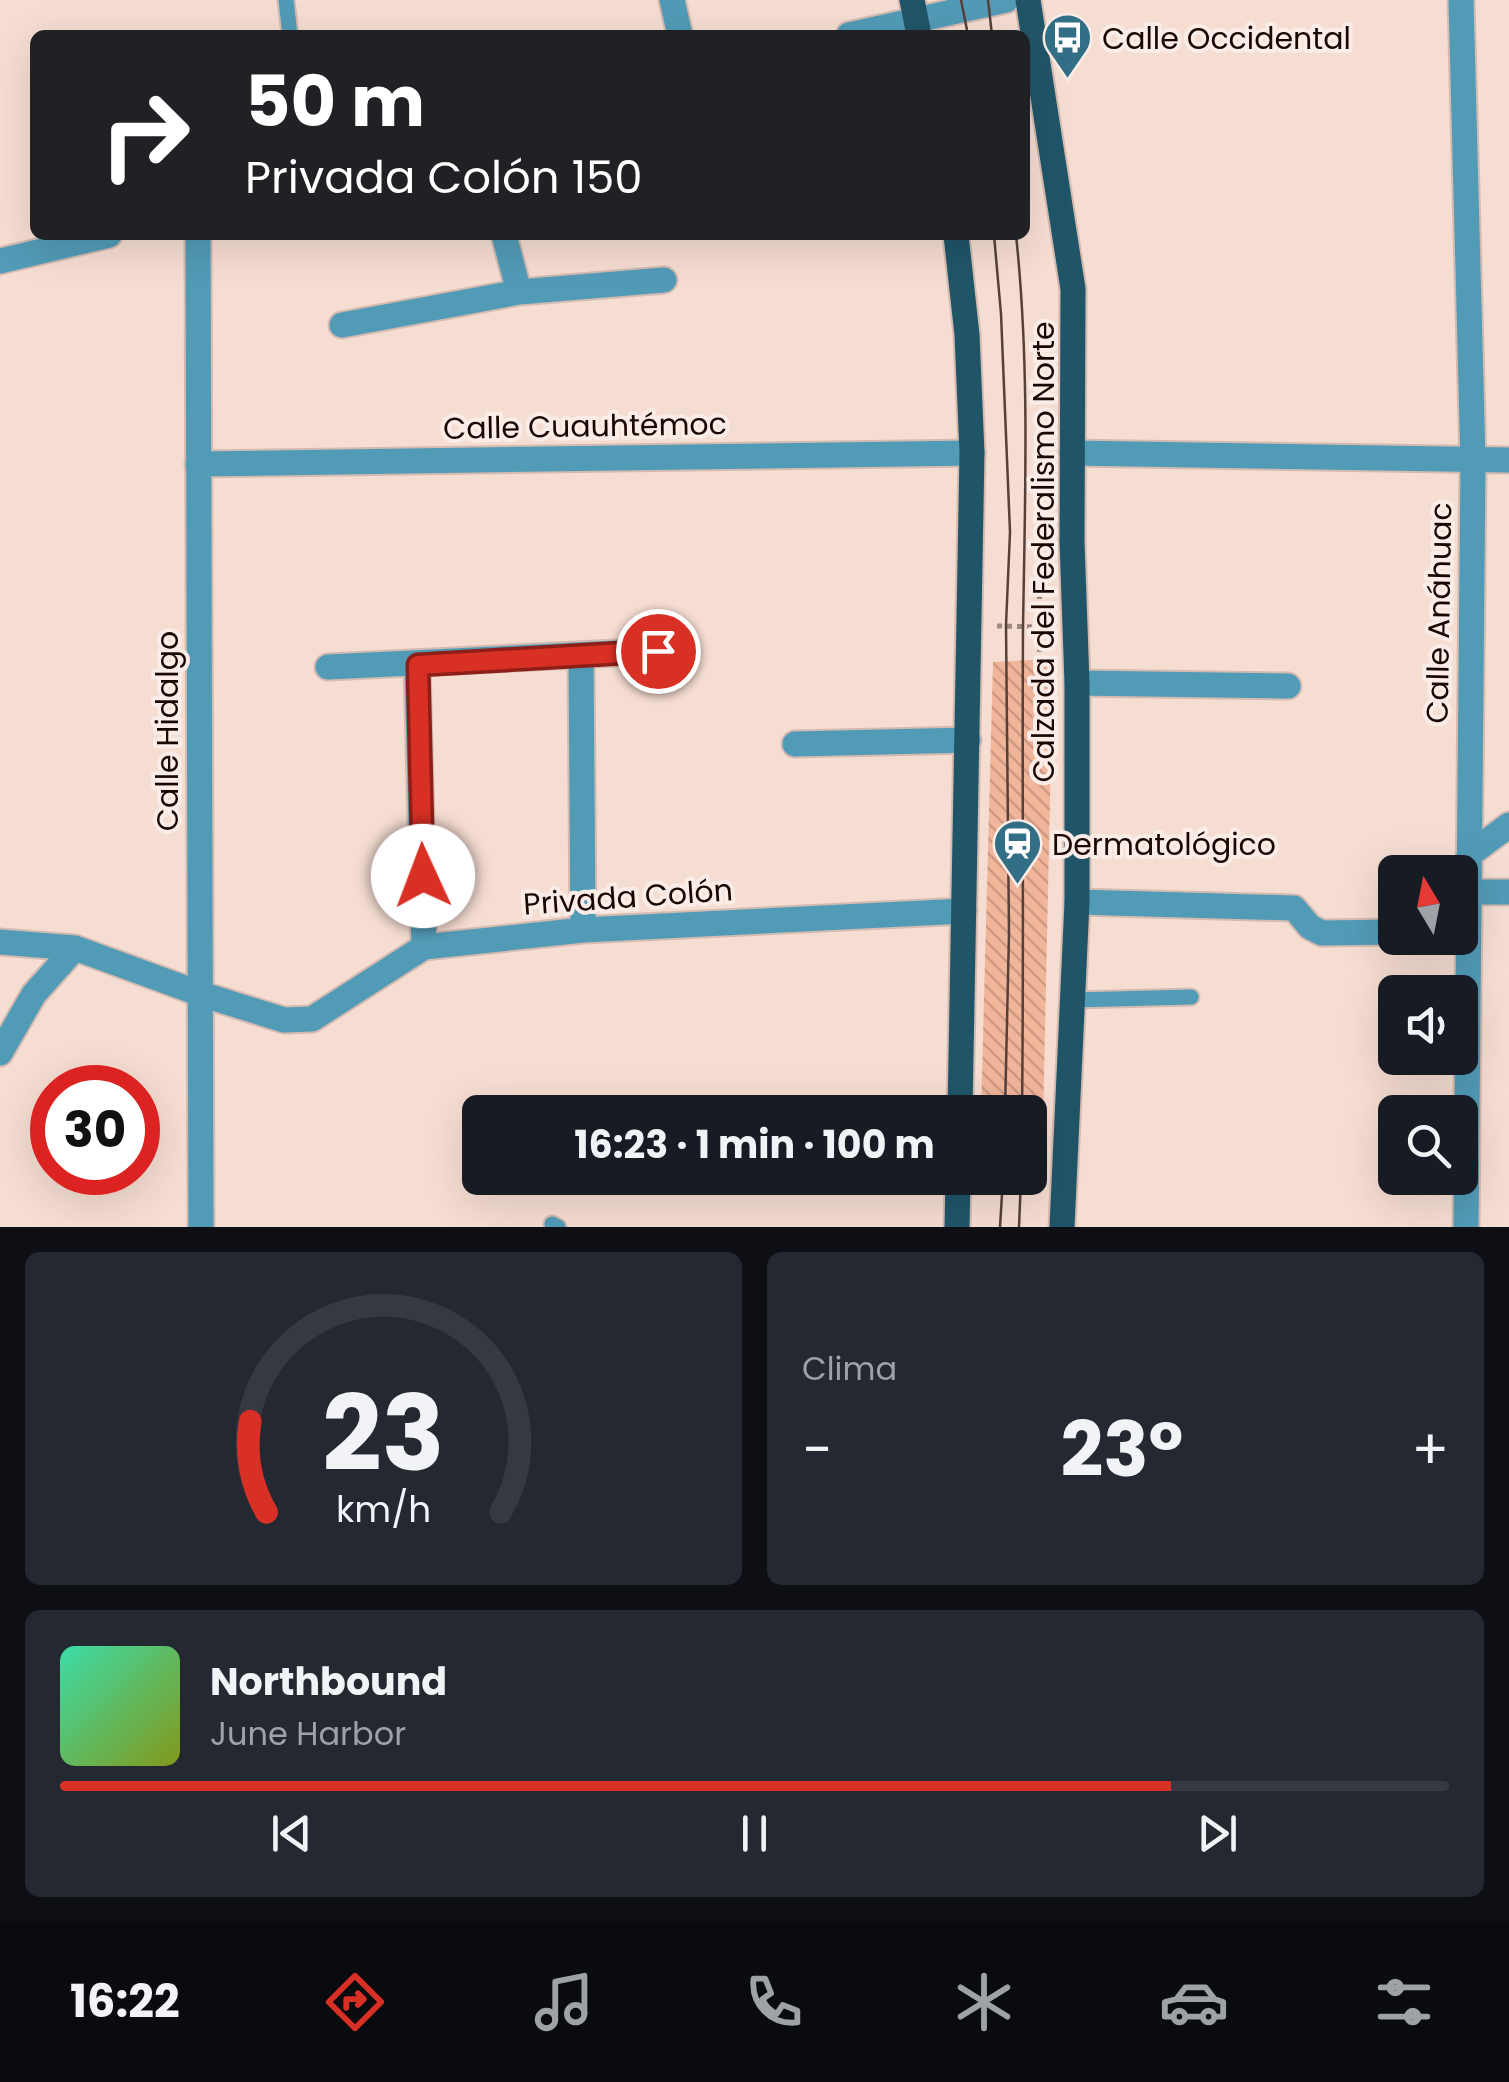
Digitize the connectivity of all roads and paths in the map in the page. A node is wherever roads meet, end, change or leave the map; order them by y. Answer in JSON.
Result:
{"nodes":[{"id":1,"x":286,"y":0,"type":"edge"},
{"id":2,"x":672,"y":0,"type":"edge"},
{"id":3,"x":1006,"y":0,"type":"edge"},
{"id":4,"x":1028,"y":0,"type":"edge"},
{"id":5,"x":1460,"y":0,"type":"edge"},
{"id":6,"x":915,"y":18,"type":"edge"},
{"id":7,"x":289,"y":30,"type":"edge"},
{"id":8,"x":679,"y":30,"type":"edge"},
{"id":9,"x":868,"y":30,"type":"edge"},
{"id":10,"x":88,"y":240,"type":"edge"},
{"id":11,"x":198,"y":240,"type":"edge"},
{"id":12,"x":505,"y":240,"type":"edge"},
{"id":13,"x":957,"y":240,"type":"edge"},
{"id":14,"x":0,"y":261,"type":"edge"},
{"id":15,"x":664,"y":280,"type":"dead end"},
{"id":16,"x":519,"y":292,"type":"junction"},
{"id":17,"x":342,"y":325,"type":"dead end"},
{"id":18,"x":972,"y":453,"type":"junction"},
{"id":19,"x":1072,"y":453,"type":"junction"},
{"id":20,"x":1509,"y":460,"type":"edge"},
{"id":21,"x":1473,"y":461,"type":"junction"},
{"id":22,"x":198,"y":464,"type":"junction"},
{"id":23,"x":1072,"y":542,"type":"junction"},
{"id":24,"x":995,"y":626,"type":"dead end"},
{"id":25,"x":1039,"y":626,"type":"junction"},
{"id":26,"x":658,"y":651,"type":"dead end"},
{"id":27,"x":581,"y":655,"type":"junction"},
{"id":28,"x":1040,"y":661,"type":"dead end"},
{"id":29,"x":418,"y":665,"type":"junction"},
{"id":30,"x":328,"y":667,"type":"dead end"},
{"id":31,"x":1077,"y":683,"type":"junction"},
{"id":32,"x":1288,"y":686,"type":"dead end"},
{"id":33,"x":968,"y":740,"type":"junction"},
{"id":34,"x":794,"y":744,"type":"dead end"},
{"id":35,"x":1509,"y":824,"type":"edge"},
{"id":36,"x":1469,"y":855,"type":"edge"},
{"id":37,"x":1470,"y":855,"type":"edge"},
{"id":38,"x":1478,"y":892,"type":"edge"},
{"id":39,"x":1509,"y":892,"type":"edge"},
{"id":40,"x":1077,"y":902,"type":"junction"},
{"id":41,"x":964,"y":911,"type":"junction"},
{"id":42,"x":584,"y":930,"type":"junction"},
{"id":43,"x":1378,"y":932,"type":"edge"},
{"id":44,"x":0,"y":942,"type":"edge"},
{"id":45,"x":424,"y":946,"type":"junction"},
{"id":46,"x":75,"y":948,"type":"junction"},
{"id":47,"x":1465,"y":955,"type":"edge"},
{"id":48,"x":200,"y":994,"type":"junction"},
{"id":49,"x":1191,"y":998,"type":"dead end"},
{"id":50,"x":1074,"y":1000,"type":"junction"},
{"id":51,"x":0,"y":1053,"type":"edge"},
{"id":52,"x":960,"y":1095,"type":"edge"},
{"id":53,"x":958,"y":1195,"type":"edge"},
{"id":54,"x":201,"y":1227,"type":"edge"},
{"id":55,"x":957,"y":1227,"type":"edge"},
{"id":56,"x":1062,"y":1227,"type":"edge"},
{"id":57,"x":1466,"y":1227,"type":"edge"}],
"edges":[{"from":1,"to":7,"type":"lane"},
{"from":2,"to":8,"type":"street"},
{"from":3,"to":6,"type":"street"},
{"from":4,"to":19,"type":"main road","name":"Calzada del Federalismo Norte"},
{"from":5,"to":21,"type":"street","name":"Calle Anáhuac"},
{"from":6,"to":9,"type":"street"},
{"from":10,"to":14,"type":"street"},
{"from":11,"to":22,"type":"street","name":"Calle Hidalgo"},
{"from":12,"to":16,"type":"street"},
{"from":13,"to":18,"type":"main road"},
{"from":15,"to":16,"type":"street"},
{"from":16,"to":17,"type":"street"},
{"from":18,"to":22,"type":"street","name":"Calle Cuauhtémoc"},
{"from":18,"to":33,"type":"main road"},
{"from":19,"to":21,"type":"street"},
{"from":19,"to":23,"type":"main road","name":"Calzada del Federalismo Norte"},
{"from":20,"to":21,"type":"street"},
{"from":21,"to":36,"type":"street","name":"Calle Anáhuac"},
{"from":22,"to":48,"type":"street","name":"Calle Hidalgo"},
{"from":23,"to":25,"type":"path"},
{"from":23,"to":31,"type":"main road","name":"Calzada del Federalismo Norte"},
{"from":24,"to":25,"type":"path"},
{"from":25,"to":28,"type":"path"},
{"from":26,"to":27,"type":"street"},
{"from":27,"to":29,"type":"street"},
{"from":27,"to":42,"type":"street"},
{"from":29,"to":30,"type":"street"},
{"from":29,"to":45,"type":"street"},
{"from":31,"to":32,"type":"street"},
{"from":31,"to":40,"type":"main road","name":"Calzada del Federalismo Norte"},
{"from":33,"to":34,"type":"street"},
{"from":33,"to":41,"type":"main road"},
{"from":35,"to":37,"type":"street"},
{"from":38,"to":39,"type":"street"},
{"from":40,"to":43,"type":"street"},
{"from":40,"to":50,"type":"main road","name":"Calzada del Federalismo Norte"},
{"from":41,"to":42,"type":"street","name":"Privada Colón"},
{"from":41,"to":52,"type":"main road"},
{"from":42,"to":45,"type":"street","name":"Privada Colón"},
{"from":44,"to":46,"type":"street","name":"Privada Colón"},
{"from":45,"to":48,"type":"street","name":"Privada Colón"},
{"from":46,"to":48,"type":"street","name":"Privada Colón"},
{"from":46,"to":51,"type":"street"},
{"from":47,"to":57,"type":"street","name":"Calle Anáhuac"},
{"from":48,"to":54,"type":"street","name":"Calle Hidalgo"},
{"from":49,"to":50,"type":"lane"},
{"from":50,"to":56,"type":"main road","name":"Calzada del Federalismo Norte"},
{"from":53,"to":55,"type":"main road"}]}
